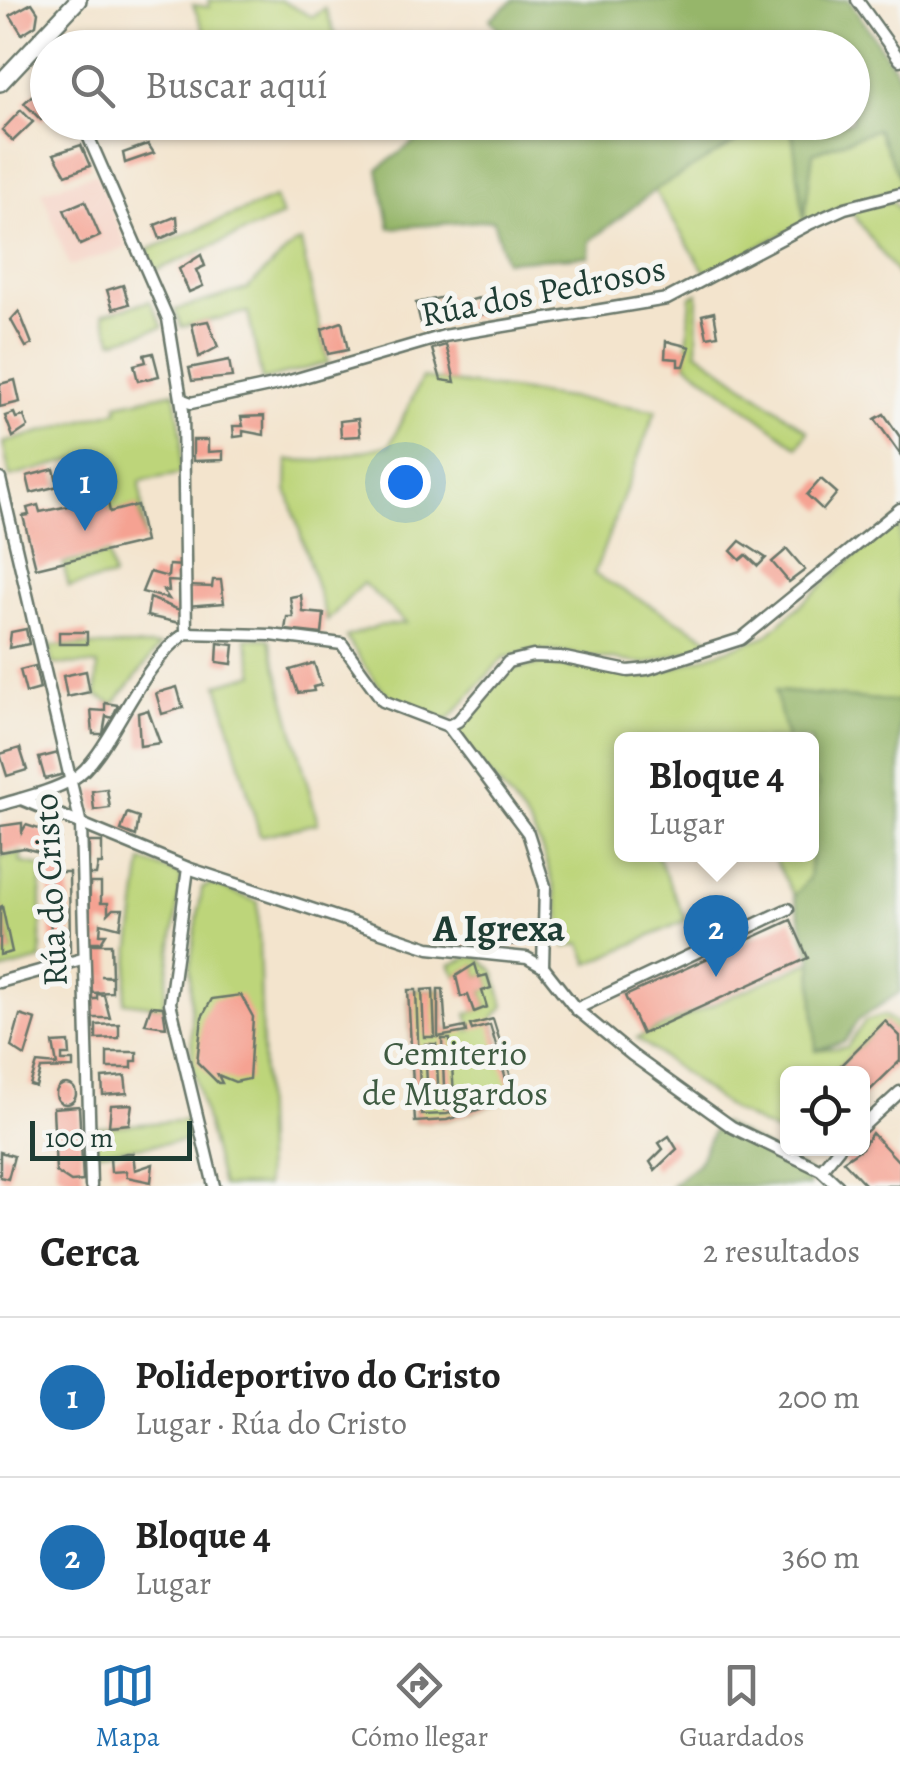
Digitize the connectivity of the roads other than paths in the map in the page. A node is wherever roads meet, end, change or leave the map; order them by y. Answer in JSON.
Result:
{"nodes":[{"id":1,"x":78,"y":0,"type":"edge"},
{"id":2,"x":857,"y":0,"type":"edge"},
{"id":3,"x":49,"y":30,"type":"edge"},
{"id":4,"x":30,"y":51,"type":"edge"},
{"id":5,"x":900,"y":60,"type":"edge"},
{"id":6,"x":0,"y":83,"type":"edge"},
{"id":7,"x":90,"y":140,"type":"edge"},
{"id":8,"x":900,"y":194,"type":"edge"},
{"id":9,"x":182,"y":400,"type":"junction"},
{"id":10,"x":0,"y":479,"type":"edge"},
{"id":11,"x":900,"y":509,"type":"edge"},
{"id":12,"x":186,"y":633,"type":"junction"},
{"id":13,"x":448,"y":726,"type":"junction"},
{"id":14,"x":72,"y":780,"type":"junction"},
{"id":15,"x":20,"y":799,"type":"junction"},
{"id":16,"x":0,"y":805,"type":"edge"},
{"id":17,"x":81,"y":825,"type":"junction"},
{"id":18,"x":188,"y":868,"type":"junction"},
{"id":19,"x":788,"y":908,"type":"dead end"},
{"id":20,"x":82,"y":959,"type":"junction"},
{"id":21,"x":543,"y":968,"type":"junction"},
{"id":22,"x":0,"y":982,"type":"edge"},
{"id":23,"x":576,"y":1009,"type":"junction"},
{"id":24,"x":900,"y":1092,"type":"edge"},
{"id":25,"x":870,"y":1119,"type":"edge"},
{"id":26,"x":832,"y":1156,"type":"edge"},
{"id":27,"x":820,"y":1170,"type":"junction"},
{"id":28,"x":91,"y":1186,"type":"edge"},
{"id":29,"x":214,"y":1186,"type":"edge"},
{"id":30,"x":838,"y":1186,"type":"edge"}],
"edges":[{"from":1,"to":3,"type":"street"},
{"from":2,"to":5,"type":"street"},
{"from":4,"to":6,"type":"street"},
{"from":7,"to":9,"type":"street"},
{"from":8,"to":9,"type":"street","name":"Rúa dos Pedrosos"},
{"from":9,"to":12,"type":"street"},
{"from":10,"to":14,"type":"street","name":"Rúa do Cristo"},
{"from":11,"to":13,"type":"street"},
{"from":12,"to":13,"type":"street"},
{"from":12,"to":14,"type":"street"},
{"from":13,"to":21,"type":"street"},
{"from":14,"to":15,"type":"street"},
{"from":14,"to":17,"type":"street","name":"Rúa do Cristo"},
{"from":15,"to":16,"type":"street"},
{"from":15,"to":17,"type":"street"},
{"from":17,"to":18,"type":"street"},
{"from":17,"to":20,"type":"street","name":"Rúa do Cristo"},
{"from":18,"to":21,"type":"street"},
{"from":18,"to":29,"type":"street"},
{"from":19,"to":23,"type":"street"},
{"from":20,"to":22,"type":"street"},
{"from":20,"to":28,"type":"street","name":"Rúa do Cristo"},
{"from":21,"to":23,"type":"street"},
{"from":23,"to":27,"type":"street"},
{"from":24,"to":25,"type":"street"},
{"from":26,"to":27,"type":"street"},
{"from":27,"to":30,"type":"street"}]}
